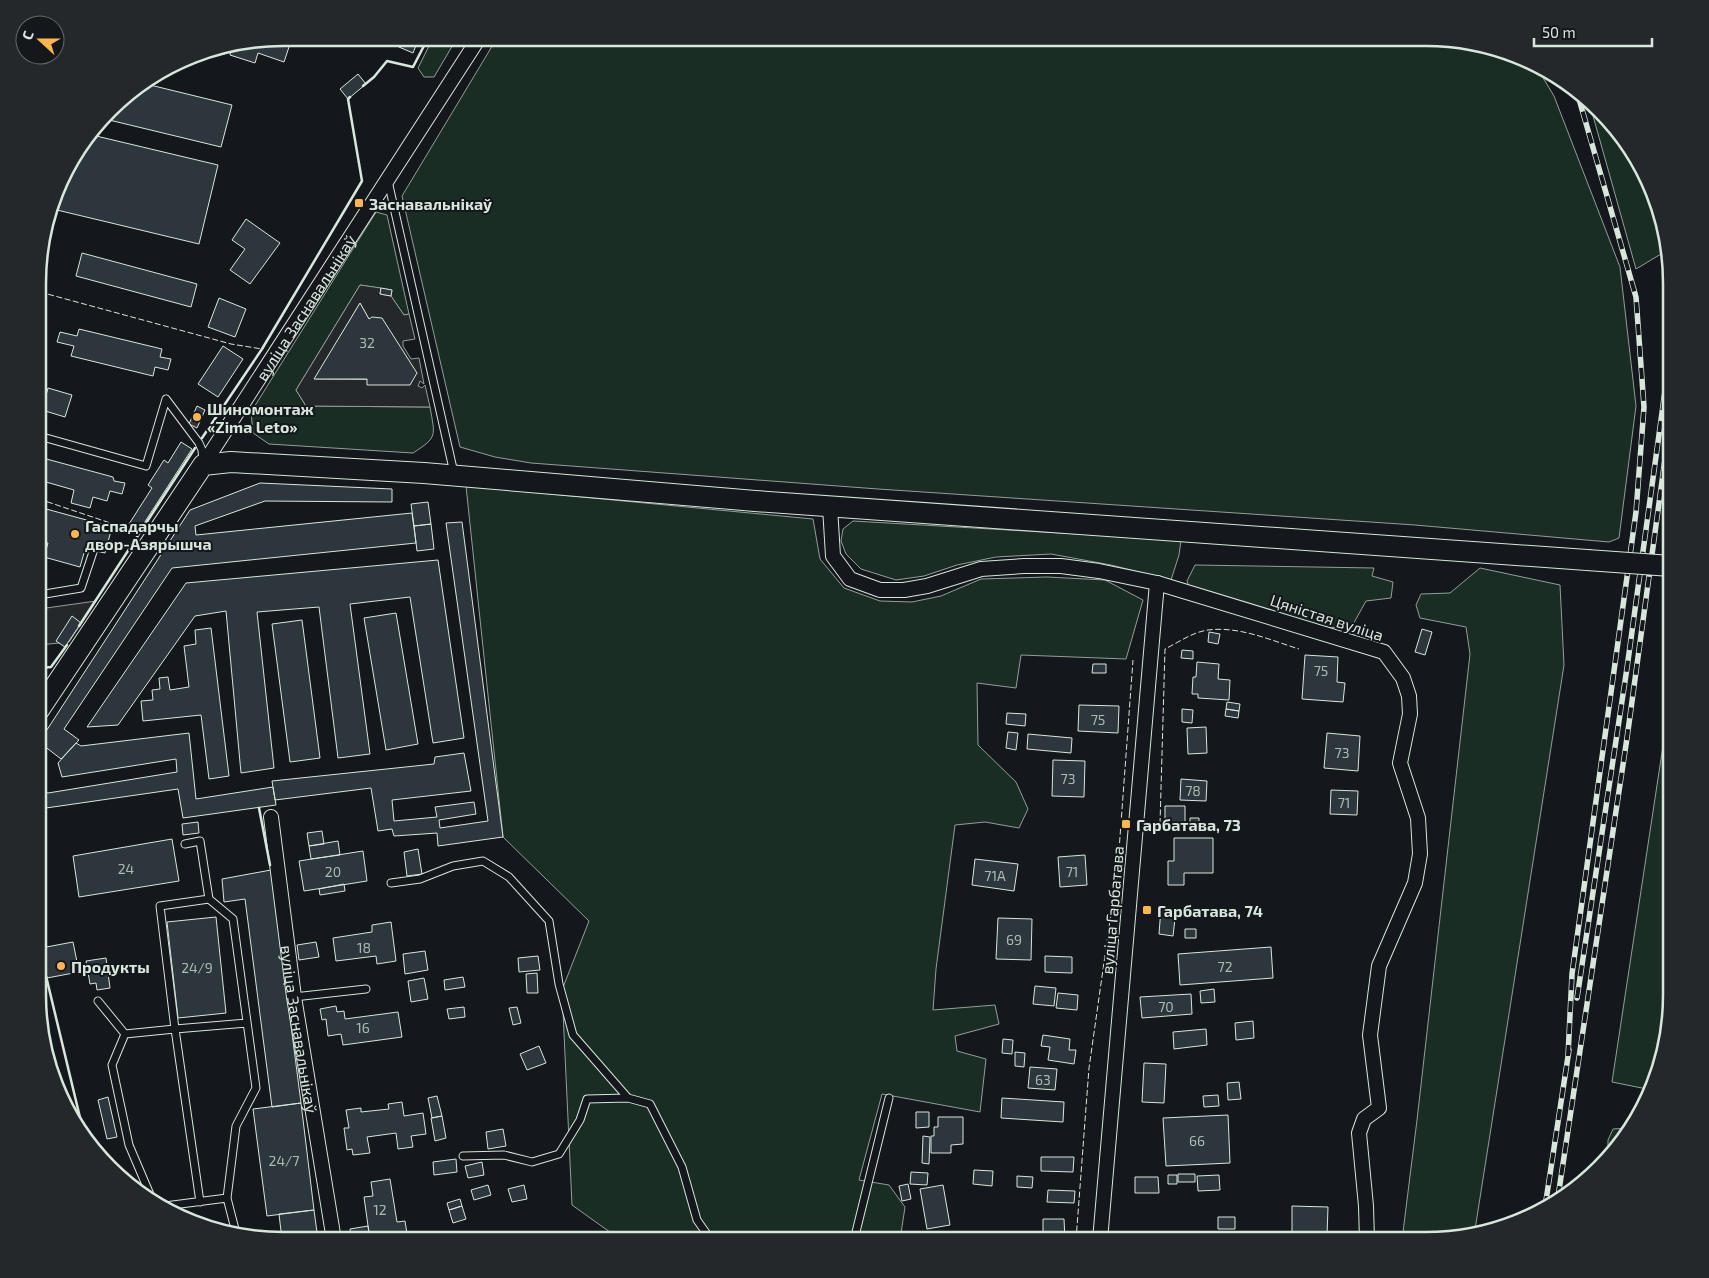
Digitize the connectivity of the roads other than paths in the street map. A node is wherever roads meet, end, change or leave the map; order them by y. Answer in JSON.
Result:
{"nodes":[{"id":1,"x":475,"y":46,"type":"edge"},
{"id":2,"x":388,"y":179,"type":"junction"},
{"id":3,"x":46,"y":438,"type":"edge"},
{"id":4,"x":203,"y":465,"type":"junction"},
{"id":5,"x":454,"y":476,"type":"junction"},
{"id":6,"x":830,"y":506,"type":"junction"},
{"id":7,"x":93,"y":552,"type":"dead end"},
{"id":8,"x":1663,"y":565,"type":"edge"},
{"id":9,"x":1157,"y":583,"type":"junction"},
{"id":10,"x":46,"y":594,"type":"edge"},
{"id":11,"x":46,"y":700,"type":"edge"},
{"id":12,"x":271,"y":817,"type":"dead end"},
{"id":13,"x":185,"y":844,"type":"dead end"},
{"id":14,"x":391,"y":882,"type":"dead end"},
{"id":15,"x":209,"y":899,"type":"junction"},
{"id":16,"x":366,"y":989,"type":"dead end"},
{"id":17,"x":294,"y":997,"type":"junction"},
{"id":18,"x":98,"y":1001,"type":"dead end"},
{"id":19,"x":247,"y":1023,"type":"junction"},
{"id":20,"x":175,"y":1029,"type":"junction"},
{"id":21,"x":125,"y":1034,"type":"junction"},
{"id":22,"x":628,"y":1098,"type":"junction"},
{"id":23,"x":889,"y":1098,"type":"dead end"},
{"id":24,"x":462,"y":1156,"type":"dead end"},
{"id":25,"x":148,"y":1189,"type":"edge"},
{"id":26,"x":227,"y":1198,"type":"junction"},
{"id":27,"x":200,"y":1202,"type":"junction"},
{"id":28,"x":174,"y":1205,"type":"edge"},
{"id":29,"x":234,"y":1226,"type":"edge"},
{"id":30,"x":333,"y":1232,"type":"edge"},
{"id":31,"x":705,"y":1232,"type":"edge"},
{"id":32,"x":856,"y":1232,"type":"edge"},
{"id":33,"x":1101,"y":1232,"type":"edge"},
{"id":34,"x":1367,"y":1232,"type":"edge"}],
"edges":[{"from":1,"to":2,"type":"street","name":"вуліца Заснавальнікаў"},
{"from":2,"to":4,"type":"street","name":"вуліца Заснавальнікаў"},
{"from":2,"to":5,"type":"lane"},
{"from":3,"to":4,"type":"lane"},
{"from":4,"to":5,"type":"main road"},
{"from":4,"to":11,"type":"main road","name":"вуліца Заснавальнікаў"},
{"from":5,"to":6,"type":"main road"},
{"from":6,"to":8,"type":"main road","bridge":true},
{"from":6,"to":9,"type":"street"},
{"from":7,"to":10,"type":"lane"},
{"from":9,"to":33,"type":"street","name":"вуліца Гарбатава"},
{"from":9,"to":34,"type":"street","name":"Цяністая вуліца"},
{"from":12,"to":17,"type":"street","name":"вуліца Заснавальнікаў"},
{"from":13,"to":15,"type":"lane"},
{"from":14,"to":22,"type":"lane"},
{"from":15,"to":19,"type":"lane"},
{"from":15,"to":20,"type":"lane"},
{"from":16,"to":17,"type":"lane"},
{"from":17,"to":30,"type":"street","name":"вуліца Заснавальнікаў"},
{"from":18,"to":21,"type":"lane"},
{"from":19,"to":20,"type":"lane"},
{"from":19,"to":26,"type":"lane"},
{"from":20,"to":21,"type":"lane"},
{"from":20,"to":27,"type":"lane"},
{"from":21,"to":25,"type":"lane"},
{"from":22,"to":24,"type":"lane"},
{"from":22,"to":31,"type":"lane"},
{"from":23,"to":32,"type":"lane"},
{"from":26,"to":27,"type":"lane"},
{"from":26,"to":29,"type":"lane"},
{"from":27,"to":28,"type":"lane"}]}
